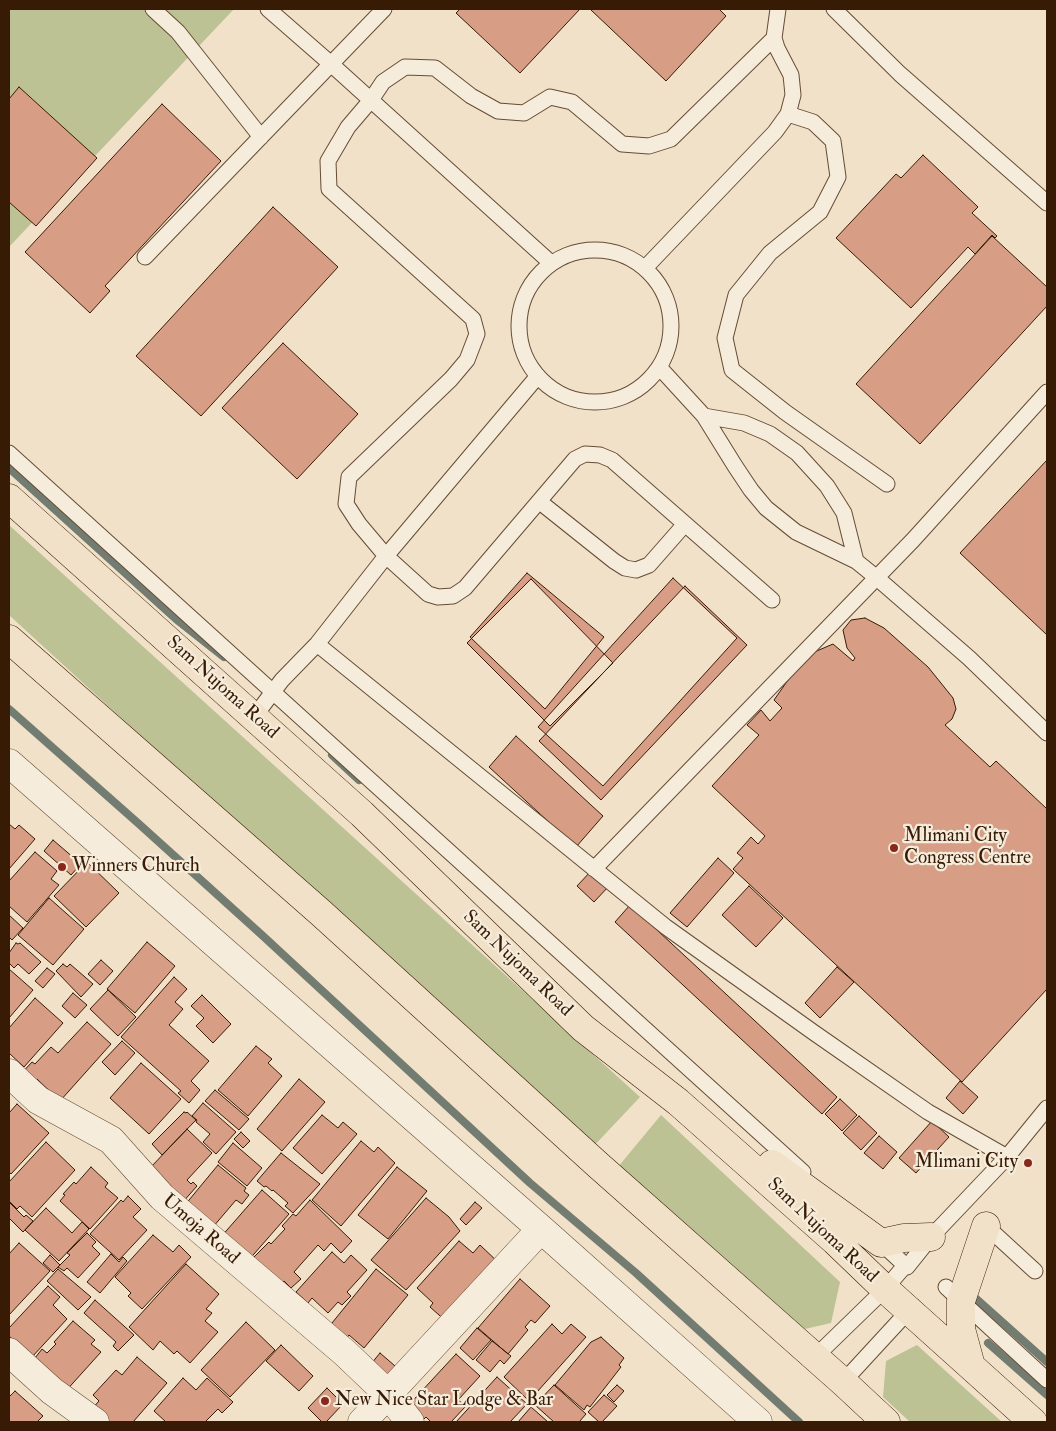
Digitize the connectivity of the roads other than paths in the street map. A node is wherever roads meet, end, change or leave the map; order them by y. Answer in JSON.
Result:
{"nodes":[{"id":1,"x":153,"y":9,"type":"edge"},
{"id":2,"x":268,"y":9,"type":"edge"},
{"id":3,"x":384,"y":9,"type":"edge"},
{"id":4,"x":778,"y":9,"type":"edge"},
{"id":5,"x":834,"y":9,"type":"edge"},
{"id":6,"x":774,"y":38,"type":"junction"},
{"id":7,"x":331,"y":64,"type":"junction"},
{"id":8,"x":371,"y":100,"type":"junction"},
{"id":9,"x":788,"y":114,"type":"junction"},
{"id":10,"x":261,"y":137,"type":"junction"},
{"id":11,"x":1047,"y":203,"type":"edge"},
{"id":12,"x":145,"y":257,"type":"dead end"},
{"id":13,"x":551,"y":263,"type":"junction"},
{"id":14,"x":645,"y":268,"type":"junction"},
{"id":15,"x":660,"y":368,"type":"junction"},
{"id":16,"x":537,"y":377,"type":"junction"},
{"id":17,"x":1047,"y":392,"type":"edge"},
{"id":18,"x":704,"y":416,"type":"junction"},
{"id":19,"x":9,"y":453,"type":"edge"},
{"id":20,"x":886,"y":484,"type":"dead end"},
{"id":21,"x":9,"y":498,"type":"edge"},
{"id":22,"x":540,"y":502,"type":"junction"},
{"id":23,"x":685,"y":524,"type":"junction"},
{"id":24,"x":386,"y":556,"type":"junction"},
{"id":25,"x":856,"y":561,"type":"junction"},
{"id":26,"x":877,"y":578,"type":"junction"},
{"id":27,"x":772,"y":600,"type":"dead end"},
{"id":28,"x":9,"y":639,"type":"edge"},
{"id":29,"x":317,"y":644,"type":"junction"},
{"id":30,"x":273,"y":692,"type":"junction"},
{"id":31,"x":254,"y":717,"type":"junction"},
{"id":32,"x":1047,"y":733,"type":"edge"},
{"id":33,"x":9,"y":763,"type":"edge"},
{"id":34,"x":594,"y":869,"type":"junction"},
{"id":35,"x":582,"y":1028,"type":"junction"},
{"id":36,"x":9,"y":1073,"type":"edge"},
{"id":37,"x":1047,"y":1108,"type":"edge"},
{"id":38,"x":1007,"y":1157,"type":"junction"},
{"id":39,"x":986,"y":1226,"type":"joint"},
{"id":40,"x":541,"y":1229,"type":"junction"},
{"id":41,"x":931,"y":1237,"type":"junction"},
{"id":42,"x":881,"y":1243,"type":"junction"},
{"id":43,"x":907,"y":1267,"type":"junction"},
{"id":44,"x":1035,"y":1270,"type":"dead end"},
{"id":45,"x":886,"y":1290,"type":"junction"},
{"id":46,"x":953,"y":1294,"type":"junction"},
{"id":47,"x":912,"y":1307,"type":"junction"},
{"id":48,"x":9,"y":1352,"type":"edge"},
{"id":49,"x":815,"y":1357,"type":"junction"},
{"id":50,"x":971,"y":1366,"type":"junction"},
{"id":51,"x":1047,"y":1380,"type":"edge"},
{"id":52,"x":843,"y":1382,"type":"junction"},
{"id":53,"x":388,"y":1394,"type":"junction"},
{"id":54,"x":95,"y":1422,"type":"edge"},
{"id":55,"x":362,"y":1422,"type":"edge"},
{"id":56,"x":410,"y":1422,"type":"edge"},
{"id":57,"x":758,"y":1422,"type":"edge"},
{"id":58,"x":886,"y":1422,"type":"edge"},
{"id":59,"x":1033,"y":1422,"type":"edge"}],
"edges":[{"from":1,"to":10,"type":"lane"},
{"from":2,"to":7,"type":"lane"},
{"from":3,"to":7,"type":"lane"},
{"from":4,"to":6,"type":"lane"},
{"from":5,"to":11,"type":"lane"},
{"from":6,"to":8,"type":"lane"},
{"from":6,"to":9,"type":"lane"},
{"from":7,"to":8,"type":"lane"},
{"from":7,"to":10,"type":"lane"},
{"from":8,"to":13,"type":"lane"},
{"from":8,"to":24,"type":"lane"},
{"from":9,"to":14,"type":"lane"},
{"from":9,"to":20,"type":"lane"},
{"from":10,"to":12,"type":"lane"},
{"from":13,"to":14,"type":"lane"},
{"from":13,"to":16,"type":"lane"},
{"from":14,"to":15,"type":"lane"},
{"from":15,"to":16,"type":"lane"},
{"from":15,"to":18,"type":"lane"},
{"from":16,"to":24,"type":"lane"},
{"from":17,"to":26,"type":"lane"},
{"from":18,"to":25,"type":"lane"},
{"from":18,"to":25,"type":"lane"},
{"from":19,"to":30,"type":"lane"},
{"from":21,"to":31,"type":"main road","name":"Sam Nujoma Road"},
{"from":22,"to":23,"type":"lane"},
{"from":22,"to":23,"type":"lane"},
{"from":22,"to":24,"type":"lane"},
{"from":23,"to":27,"type":"lane"},
{"from":24,"to":29,"type":"lane"},
{"from":25,"to":26,"type":"lane"},
{"from":26,"to":32,"type":"lane"},
{"from":26,"to":34,"type":"lane"},
{"from":28,"to":49,"type":"main road"},
{"from":29,"to":30,"type":"lane"},
{"from":29,"to":34,"type":"lane"},
{"from":30,"to":31,"type":"lane"},
{"from":30,"to":42,"type":"lane"},
{"from":31,"to":35,"type":"main road","name":"Sam Nujoma Road"},
{"from":33,"to":40,"type":"street"},
{"from":34,"to":38,"type":"lane"},
{"from":35,"to":42,"type":"main road"},
{"from":35,"to":45,"type":"main road","name":"Sam Nujoma Road"},
{"from":36,"to":53,"type":"street","name":"Umoja Road"},
{"from":37,"to":38,"type":"lane"},
{"from":38,"to":41,"type":"lane"},
{"from":39,"to":44,"type":"lane"},
{"from":39,"to":46,"type":"main road"},
{"from":40,"to":53,"type":"street"},
{"from":40,"to":57,"type":"street"},
{"from":41,"to":42,"type":"main road"},
{"from":41,"to":43,"type":"lane"},
{"from":42,"to":43,"type":"lane"},
{"from":43,"to":45,"type":"lane"},
{"from":45,"to":47,"type":"main road","name":"Sam Nujoma Road"},
{"from":45,"to":49,"type":"lane"},
{"from":46,"to":50,"type":"main road"},
{"from":46,"to":51,"type":"lane"},
{"from":47,"to":50,"type":"main road","name":"Sam Nujoma Road"},
{"from":47,"to":52,"type":"lane"},
{"from":48,"to":54,"type":"street"},
{"from":49,"to":52,"type":"main road"},
{"from":50,"to":59,"type":"main road","name":"Sam Nujoma Road"},
{"from":52,"to":58,"type":"main road"},
{"from":53,"to":55,"type":"street"},
{"from":53,"to":56,"type":"street","name":"Umoja Road"}]}
